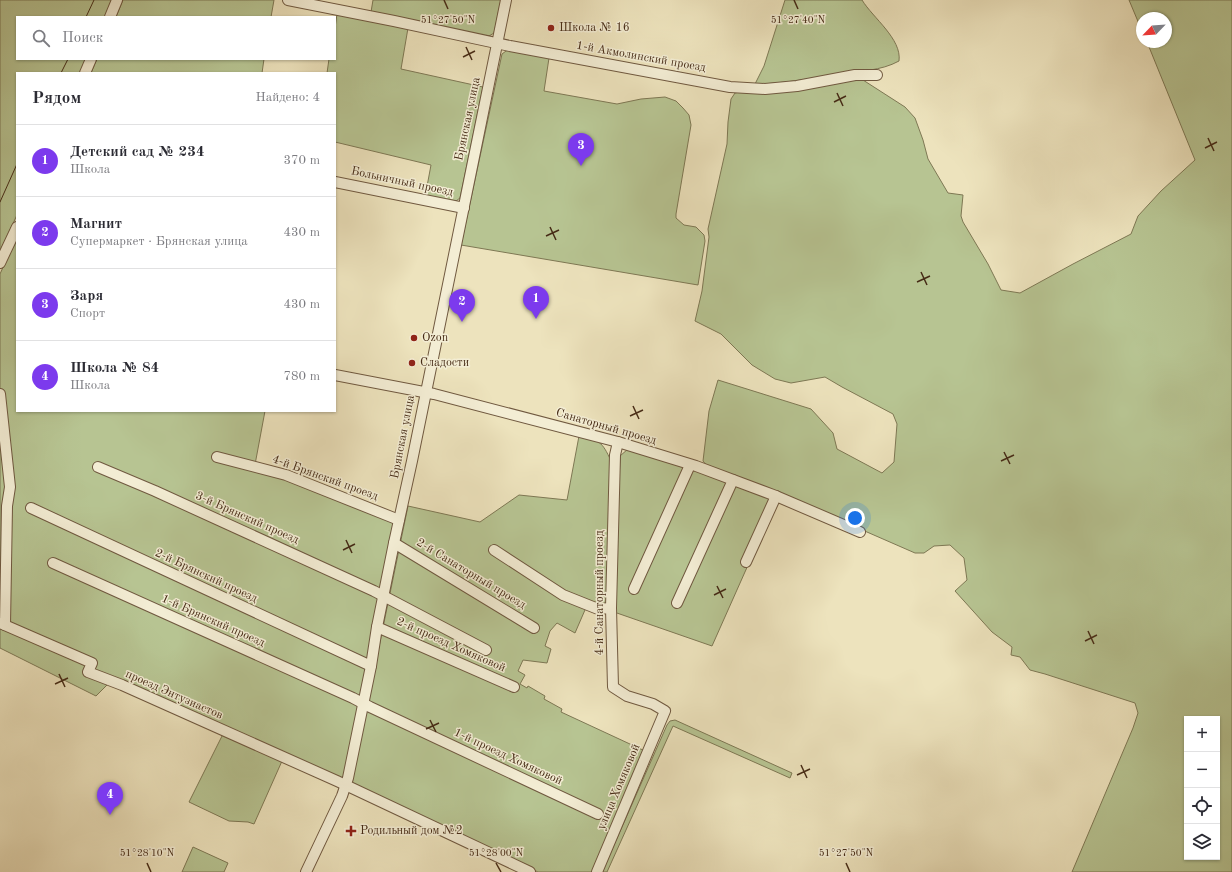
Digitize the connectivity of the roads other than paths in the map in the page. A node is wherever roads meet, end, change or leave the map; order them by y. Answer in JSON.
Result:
{"nodes":[{"id":1,"x":117,"y":0,"type":"edge"},
{"id":2,"x":288,"y":0,"type":"edge"},
{"id":3,"x":506,"y":0,"type":"edge"},
{"id":4,"x":110,"y":16,"type":"edge"},
{"id":5,"x":497,"y":44,"type":"junction"},
{"id":6,"x":91,"y":60,"type":"edge"},
{"id":7,"x":85,"y":72,"type":"edge"},
{"id":8,"x":877,"y":75,"type":"dead end"},
{"id":9,"x":336,"y":182,"type":"edge"},
{"id":10,"x":464,"y":208,"type":"junction"},
{"id":11,"x":16,"y":230,"type":"edge"},
{"id":12,"x":0,"y":263,"type":"edge"},
{"id":13,"x":336,"y":375,"type":"edge"},
{"id":14,"x":425,"y":393,"type":"junction"},
{"id":15,"x":0,"y":394,"type":"edge"},
{"id":16,"x":618,"y":442,"type":"junction"},
{"id":17,"x":217,"y":458,"type":"dead end"},
{"id":18,"x":690,"y":465,"type":"junction"},
{"id":19,"x":98,"y":467,"type":"dead end"},
{"id":20,"x":733,"y":480,"type":"junction"},
{"id":21,"x":776,"y":496,"type":"junction"},
{"id":22,"x":30,"y":508,"type":"dead end"},
{"id":23,"x":400,"y":520,"type":"junction"},
{"id":24,"x":860,"y":532,"type":"dead end"},
{"id":25,"x":394,"y":543,"type":"junction"},
{"id":26,"x":494,"y":550,"type":"dead end"},
{"id":27,"x":746,"y":562,"type":"dead end"},
{"id":28,"x":53,"y":563,"type":"dead end"},
{"id":29,"x":634,"y":589,"type":"dead end"},
{"id":30,"x":384,"y":596,"type":"junction"},
{"id":31,"x":677,"y":603,"type":"dead end"},
{"id":32,"x":611,"y":608,"type":"junction"},
{"id":33,"x":2,"y":624,"type":"edge"},
{"id":34,"x":377,"y":627,"type":"junction"},
{"id":35,"x":534,"y":628,"type":"dead end"},
{"id":36,"x":486,"y":650,"type":"dead end"},
{"id":37,"x":371,"y":666,"type":"junction"},
{"id":38,"x":514,"y":687,"type":"dead end"},
{"id":39,"x":363,"y":703,"type":"junction"},
{"id":40,"x":665,"y":711,"type":"joint"},
{"id":41,"x":345,"y":786,"type":"junction"},
{"id":42,"x":598,"y":814,"type":"dead end"},
{"id":43,"x":306,"y":872,"type":"edge"},
{"id":44,"x":530,"y":872,"type":"edge"},
{"id":45,"x":596,"y":872,"type":"edge"}],
"edges":[{"from":1,"to":4,"type":"street"},
{"from":2,"to":5,"type":"street","name":"1-й Акмолинский проезд"},
{"from":3,"to":5,"type":"street","name":"Брянская улица"},
{"from":5,"to":8,"type":"street","name":"1-й Акмолинский проезд"},
{"from":5,"to":10,"type":"street","name":"Брянская улица"},
{"from":6,"to":7,"type":"street"},
{"from":9,"to":10,"type":"street","name":"Больничный проезд"},
{"from":10,"to":14,"type":"street","name":"Брянская улица"},
{"from":11,"to":12,"type":"street"},
{"from":13,"to":14,"type":"street","name":"Санаторный проезд"},
{"from":14,"to":16,"type":"street","name":"Санаторный проезд"},
{"from":14,"to":23,"type":"street","name":"Брянская улица"},
{"from":15,"to":33,"type":"street"},
{"from":16,"to":18,"type":"street","name":"Санаторный проезд"},
{"from":16,"to":32,"type":"street","name":"4-й Санаторный проезд"},
{"from":17,"to":23,"type":"street","name":"4-й Брянский проезд"},
{"from":18,"to":20,"type":"street","name":"Санаторный проезд"},
{"from":18,"to":29,"type":"street"},
{"from":19,"to":30,"type":"street","name":"3-й Брянский проезд"},
{"from":20,"to":21,"type":"street","name":"Санаторный проезд"},
{"from":20,"to":31,"type":"street"},
{"from":21,"to":24,"type":"street","name":"Санаторный проезд"},
{"from":21,"to":27,"type":"street"},
{"from":22,"to":37,"type":"street","name":"2-й Брянский проезд"},
{"from":23,"to":25,"type":"street","name":"Брянская улица"},
{"from":25,"to":30,"type":"street","name":"Брянская улица"},
{"from":25,"to":35,"type":"street","name":"2-й Санаторный проезд"},
{"from":26,"to":32,"type":"street"},
{"from":28,"to":39,"type":"street","name":"1-й Брянский проезд"},
{"from":30,"to":34,"type":"street","name":"Брянская улица"},
{"from":30,"to":36,"type":"street","name":"3-й Брянский проезд"},
{"from":32,"to":40,"type":"street","name":"4-й Санаторный проезд"},
{"from":33,"to":41,"type":"street","name":"проезд Энтузиастов"},
{"from":34,"to":37,"type":"street","name":"Брянская улица"},
{"from":34,"to":38,"type":"street","name":"2-й проезд Хомяковой"},
{"from":37,"to":39,"type":"street","name":"Брянская улица"},
{"from":39,"to":41,"type":"street","name":"Брянская улица"},
{"from":39,"to":42,"type":"street","name":"1-й проезд Хомяковой"},
{"from":40,"to":45,"type":"street","name":"улица Хомяковой"},
{"from":41,"to":43,"type":"street","name":"Брянская улица"},
{"from":41,"to":44,"type":"street"}]}
